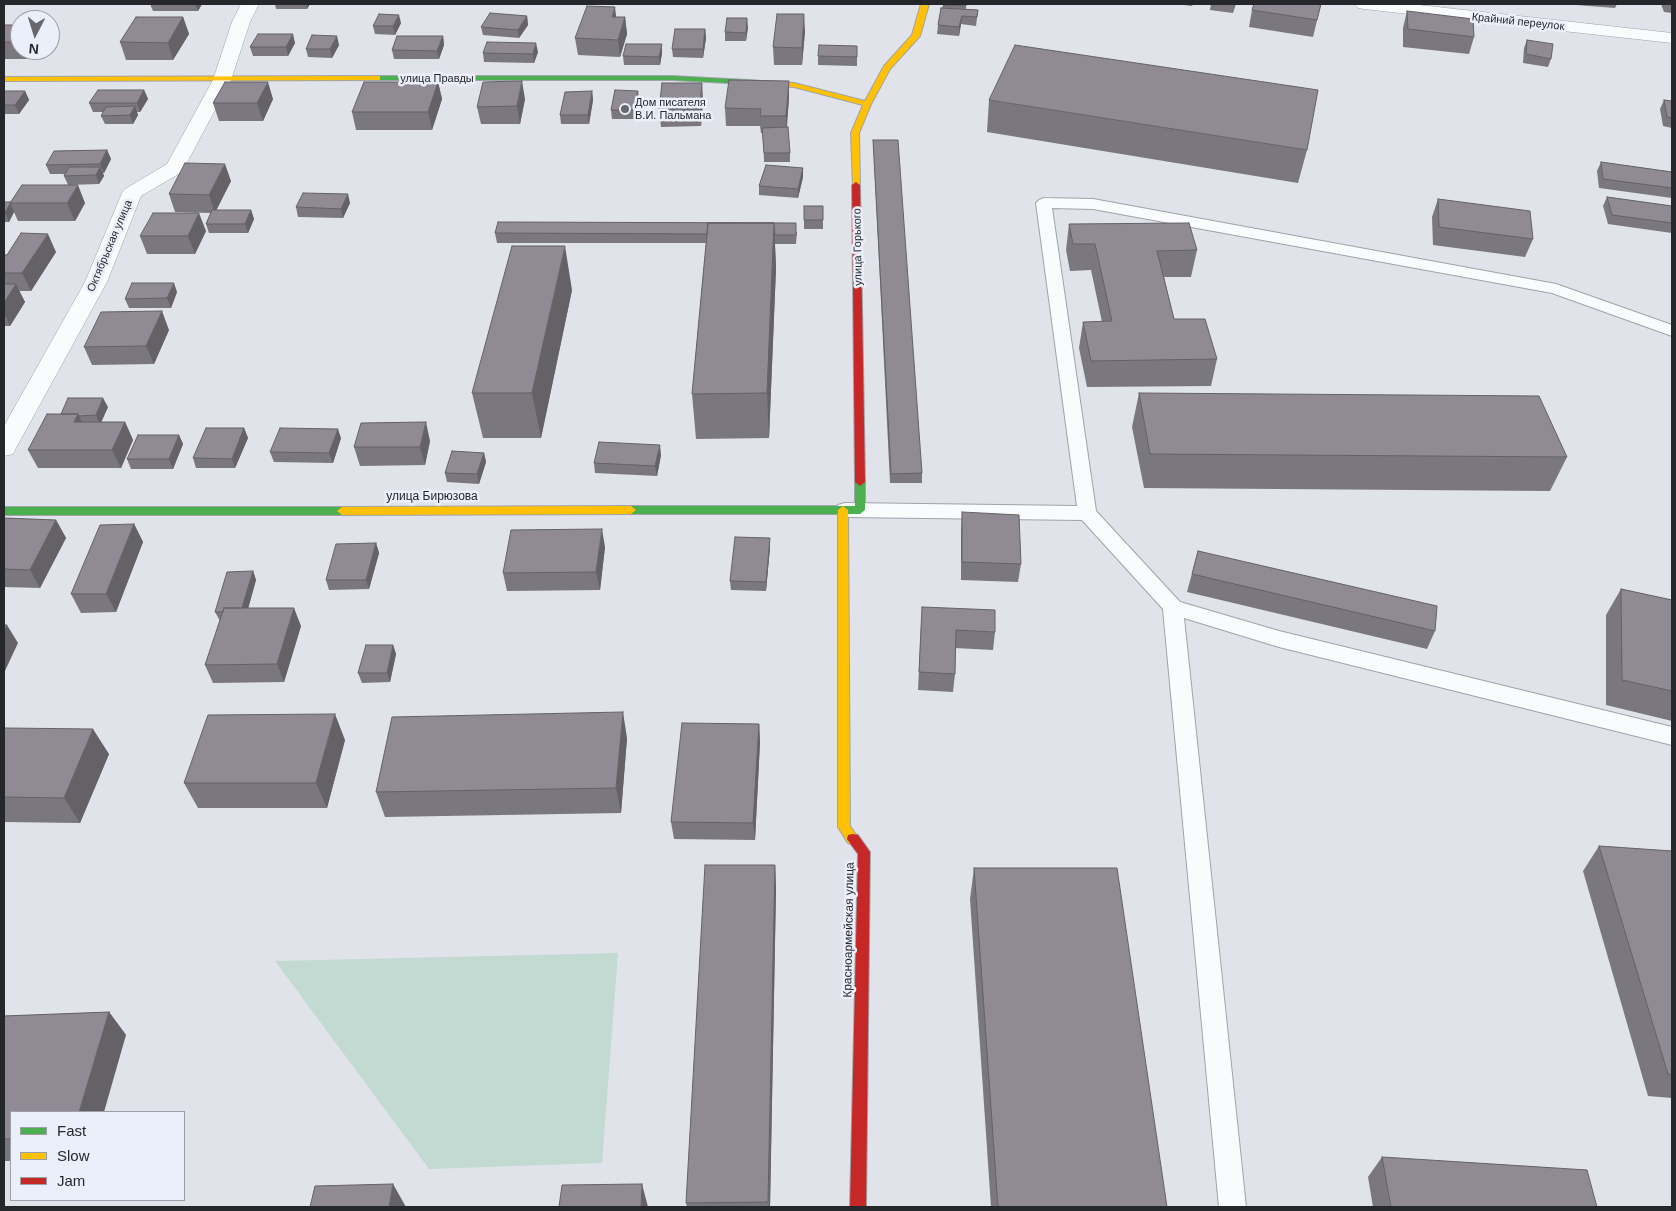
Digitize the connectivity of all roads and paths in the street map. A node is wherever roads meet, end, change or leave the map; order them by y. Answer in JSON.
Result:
{"nodes":[{"id":1,"x":250,"y":4,"type":"edge"},
{"id":2,"x":925,"y":4,"type":"edge"},
{"id":3,"x":1364,"y":4,"type":"edge"},
{"id":4,"x":1672,"y":38,"type":"edge"},
{"id":5,"x":4,"y":79,"type":"edge"},
{"id":6,"x":222,"y":80,"type":"junction"},
{"id":7,"x":867,"y":104,"type":"junction"},
{"id":8,"x":1672,"y":331,"type":"edge"},
{"id":9,"x":4,"y":448,"type":"edge"},
{"id":10,"x":852,"y":510,"type":"junction"},
{"id":11,"x":4,"y":511,"type":"edge"},
{"id":12,"x":1087,"y":513,"type":"junction"},
{"id":13,"x":1173,"y":607,"type":"junction"},
{"id":14,"x":1672,"y":736,"type":"edge"},
{"id":15,"x":858,"y":1207,"type":"edge"},
{"id":16,"x":1233,"y":1207,"type":"edge"}],
"edges":[{"from":1,"to":6,"type":"street","name":"Октябрьская улица"},
{"from":2,"to":7,"type":"street","name":"улица Горького"},
{"from":3,"to":4,"type":"street","name":"Крайний переулок"},
{"from":5,"to":6,"type":"street","name":"улица Правды"},
{"from":6,"to":7,"type":"street","name":"улица Правды"},
{"from":6,"to":9,"type":"street","name":"Октябрьская улица"},
{"from":7,"to":10,"type":"street","name":"улица Горького"},
{"from":8,"to":12,"type":"lane"},
{"from":10,"to":11,"type":"street","name":"улица Бирюзова"},
{"from":10,"to":12,"type":"lane"},
{"from":10,"to":15,"type":"street","name":"Красноармейская улица"},
{"from":12,"to":13,"type":"lane"},
{"from":13,"to":14,"type":"lane"},
{"from":13,"to":16,"type":"lane"}]}
